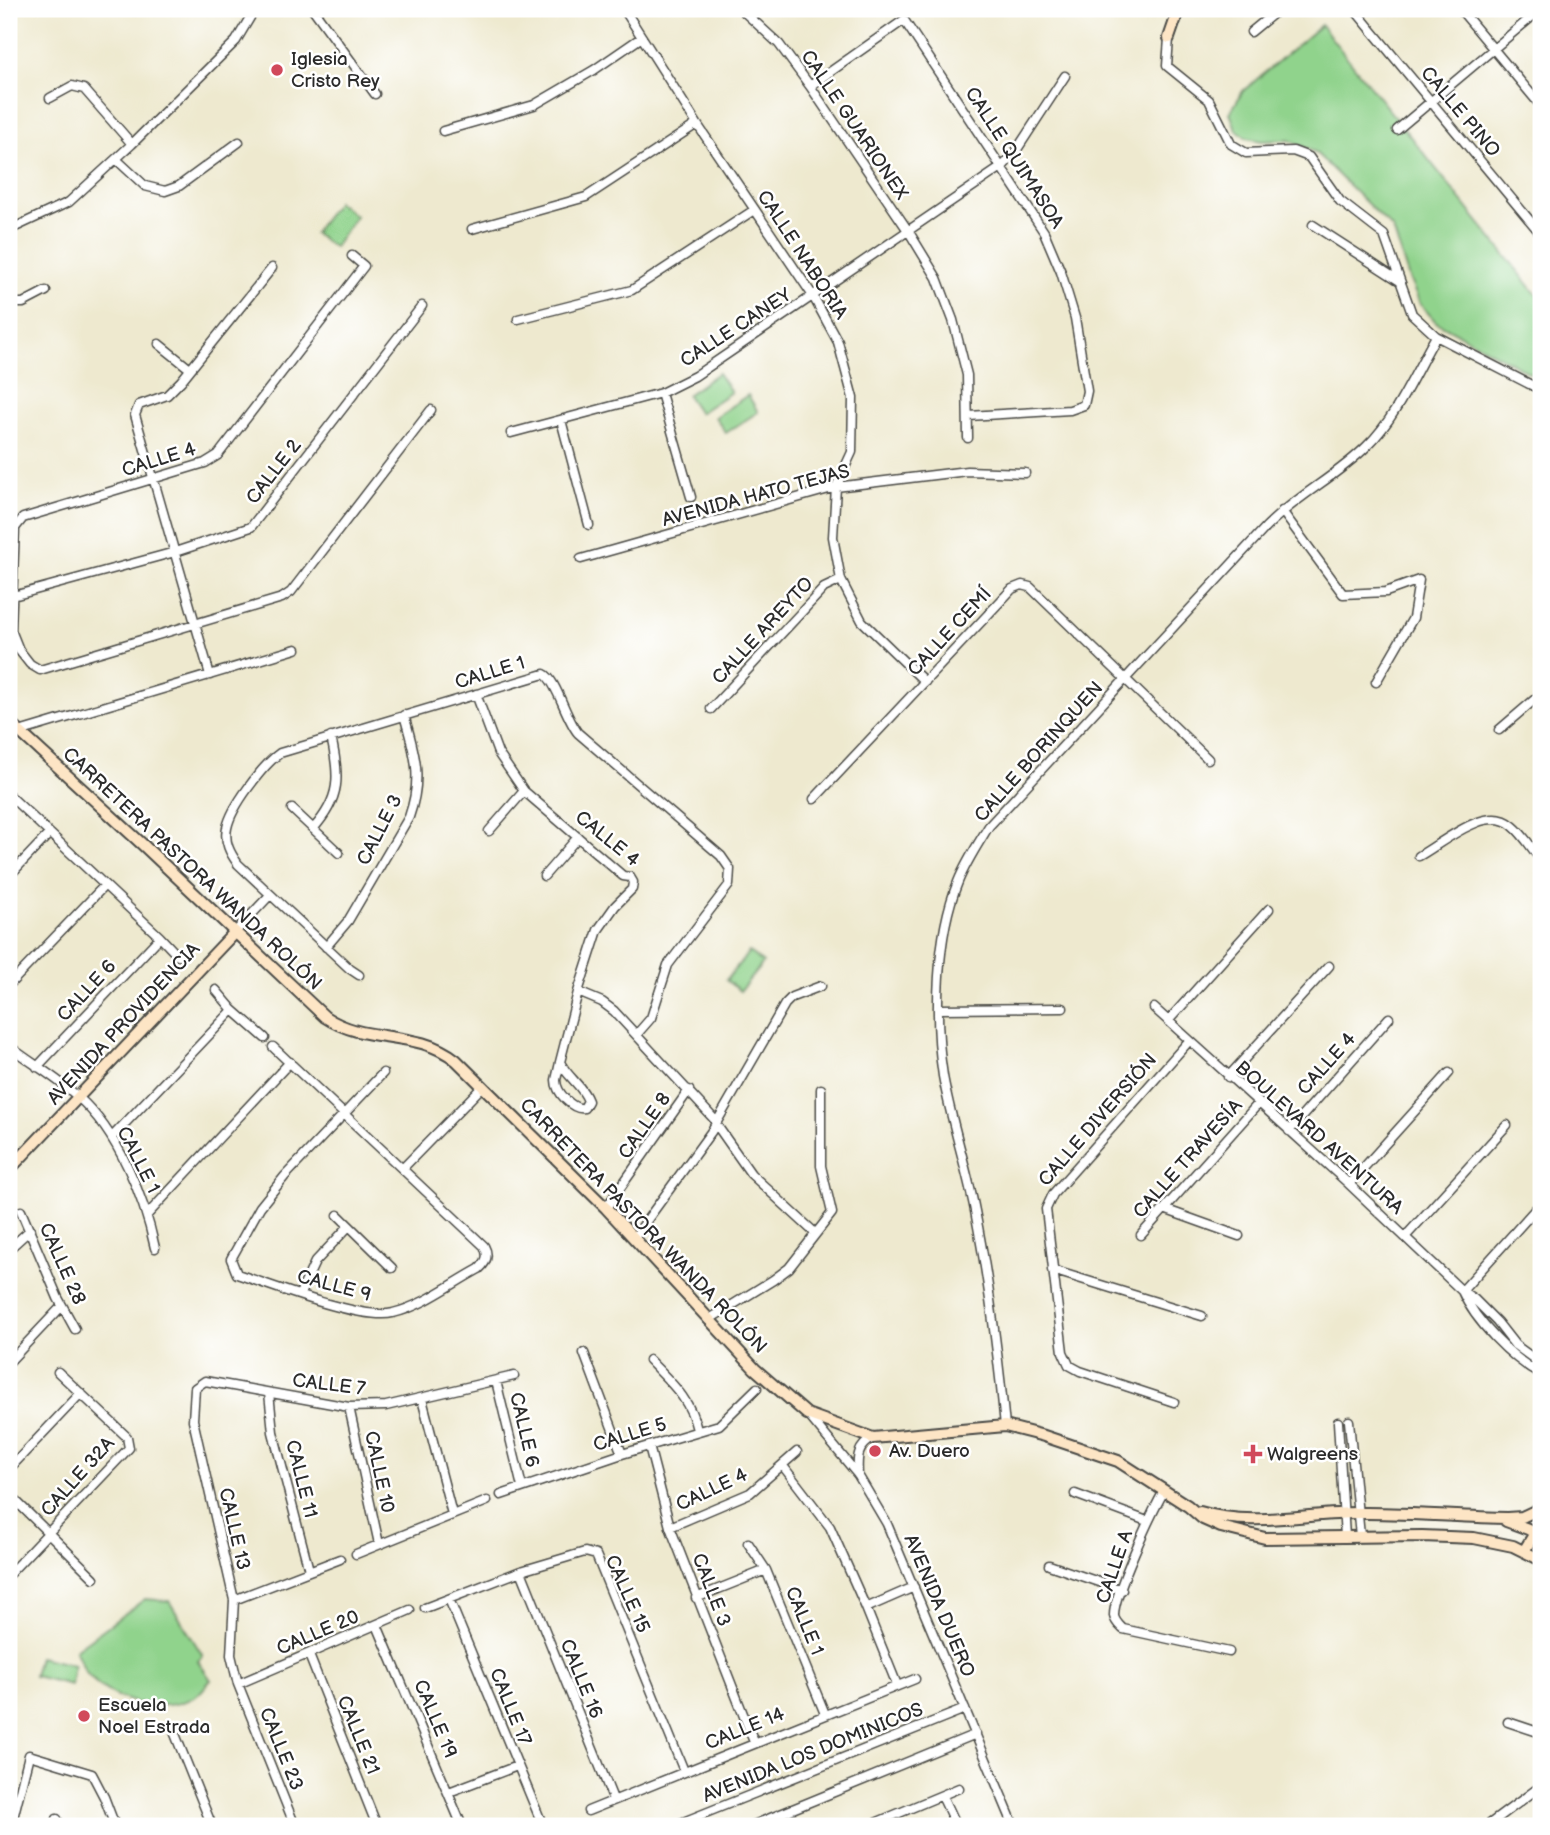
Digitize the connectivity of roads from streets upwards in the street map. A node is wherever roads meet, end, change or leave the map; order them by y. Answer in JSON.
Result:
{"nodes":[{"id":1,"x":255,"y":9,"type":"edge"},
{"id":2,"x":313,"y":9,"type":"edge"},
{"id":3,"x":624,"y":9,"type":"edge"},
{"id":4,"x":741,"y":9,"type":"edge"},
{"id":5,"x":1179,"y":9,"type":"edge"},
{"id":6,"x":1279,"y":9,"type":"edge"},
{"id":7,"x":1354,"y":9,"type":"edge"},
{"id":8,"x":1460,"y":9,"type":"edge"},
{"id":9,"x":1541,"y":9,"type":"edge"},
{"id":10,"x":1251,"y":32,"type":"dead end"},
{"id":11,"x":642,"y":37,"type":"junction"},
{"id":12,"x":1169,"y":38,"type":"joint"},
{"id":13,"x":1494,"y":49,"type":"junction"},
{"id":14,"x":1065,"y":76,"type":"dead end"},
{"id":15,"x":810,"y":86,"type":"junction"},
{"id":16,"x":375,"y":94,"type":"dead end"},
{"id":17,"x":50,"y":98,"type":"dead end"},
{"id":18,"x":1431,"y":102,"type":"junction"},
{"id":19,"x":1541,"y":106,"type":"edge"},
{"id":20,"x":697,"y":124,"type":"junction"},
{"id":21,"x":1397,"y":130,"type":"dead end"},
{"id":22,"x":443,"y":131,"type":"dead end"},
{"id":23,"x":239,"y":142,"type":"dead end"},
{"id":24,"x":132,"y":144,"type":"junction"},
{"id":25,"x":116,"y":159,"type":"junction"},
{"id":26,"x":1003,"y":166,"type":"junction"},
{"id":27,"x":754,"y":210,"type":"junction"},
{"id":28,"x":1313,"y":225,"type":"dead end"},
{"id":29,"x":472,"y":229,"type":"dead end"},
{"id":30,"x":9,"y":230,"type":"edge"},
{"id":31,"x":909,"y":232,"type":"junction"},
{"id":32,"x":1541,"y":234,"type":"edge"},
{"id":33,"x":352,"y":256,"type":"dead end"},
{"id":34,"x":272,"y":268,"type":"dead end"},
{"id":35,"x":1398,"y":279,"type":"junction"},
{"id":36,"x":46,"y":291,"type":"dead end"},
{"id":37,"x":813,"y":296,"type":"junction"},
{"id":38,"x":9,"y":303,"type":"edge"},
{"id":39,"x":422,"y":306,"type":"dead end"},
{"id":40,"x":518,"y":319,"type":"dead end"},
{"id":41,"x":1436,"y":336,"type":"junction"},
{"id":42,"x":159,"y":344,"type":"dead end"},
{"id":43,"x":190,"y":369,"type":"junction"},
{"id":44,"x":1541,"y":390,"type":"edge"},
{"id":45,"x":662,"y":393,"type":"junction"},
{"id":46,"x":431,"y":410,"type":"dead end"},
{"id":47,"x":969,"y":415,"type":"junction"},
{"id":48,"x":561,"y":420,"type":"junction"},
{"id":49,"x":511,"y":433,"type":"dead end"},
{"id":50,"x":968,"y":438,"type":"dead end"},
{"id":51,"x":1025,"y":472,"type":"dead end"},
{"id":52,"x":153,"y":479,"type":"junction"},
{"id":53,"x":836,"y":487,"type":"junction"},
{"id":54,"x":691,"y":497,"type":"dead end"},
{"id":55,"x":1282,"y":511,"type":"junction"},
{"id":56,"x":589,"y":525,"type":"dead end"},
{"id":57,"x":175,"y":552,"type":"junction"},
{"id":58,"x":581,"y":559,"type":"dead end"},
{"id":59,"x":841,"y":580,"type":"junction"},
{"id":60,"x":13,"y":596,"type":"junction"},
{"id":61,"x":196,"y":624,"type":"junction"},
{"id":62,"x":296,"y":649,"type":"dead end"},
{"id":63,"x":210,"y":674,"type":"junction"},
{"id":64,"x":1125,"y":681,"type":"junction"},
{"id":65,"x":925,"y":682,"type":"junction"},
{"id":66,"x":1376,"y":682,"type":"dead end"},
{"id":67,"x":476,"y":694,"type":"junction"},
{"id":68,"x":1541,"y":694,"type":"edge"},
{"id":69,"x":711,"y":709,"type":"dead end"},
{"id":70,"x":404,"y":715,"type":"junction"},
{"id":71,"x":9,"y":722,"type":"edge"},
{"id":72,"x":1499,"y":730,"type":"dead end"},
{"id":73,"x":19,"y":732,"type":"junction"},
{"id":74,"x":331,"y":737,"type":"junction"},
{"id":75,"x":1208,"y":759,"type":"dead end"},
{"id":76,"x":524,"y":791,"type":"junction"},
{"id":77,"x":9,"y":795,"type":"edge"},
{"id":78,"x":814,"y":799,"type":"dead end"},
{"id":79,"x":292,"y":809,"type":"dead end"},
{"id":80,"x":313,"y":829,"type":"junction"},
{"id":81,"x":489,"y":831,"type":"dead end"},
{"id":82,"x":49,"y":834,"type":"junction"},
{"id":83,"x":579,"y":837,"type":"junction"},
{"id":84,"x":339,"y":853,"type":"dead end"},
{"id":85,"x":1419,"y":856,"type":"dead end"},
{"id":86,"x":1541,"y":860,"type":"edge"},
{"id":87,"x":9,"y":876,"type":"edge"},
{"id":88,"x":544,"y":876,"type":"dead end"},
{"id":89,"x":104,"y":884,"type":"junction"},
{"id":90,"x":270,"y":895,"type":"junction"},
{"id":91,"x":1269,"y":909,"type":"dead end"},
{"id":92,"x":235,"y":932,"type":"junction"},
{"id":93,"x":160,"y":937,"type":"junction"},
{"id":94,"x":326,"y":947,"type":"junction"},
{"id":95,"x":178,"y":956,"type":"dead end"},
{"id":96,"x":1329,"y":966,"type":"dead end"},
{"id":97,"x":359,"y":975,"type":"dead end"},
{"id":98,"x":9,"y":985,"type":"edge"},
{"id":99,"x":821,"y":986,"type":"dead end"},
{"id":100,"x":216,"y":990,"type":"dead end"},
{"id":101,"x":578,"y":992,"type":"junction"},
{"id":102,"x":1063,"y":1008,"type":"dead end"},
{"id":103,"x":1154,"y":1008,"type":"dead end"},
{"id":104,"x":938,"y":1009,"type":"junction"},
{"id":105,"x":233,"y":1010,"type":"junction"},
{"id":106,"x":1389,"y":1018,"type":"dead end"},
{"id":107,"x":1168,"y":1021,"type":"junction"},
{"id":108,"x":637,"y":1034,"type":"junction"},
{"id":109,"x":265,"y":1038,"type":"dead end"},
{"id":110,"x":1189,"y":1041,"type":"junction"},
{"id":111,"x":9,"y":1046,"type":"edge"},
{"id":112,"x":273,"y":1047,"type":"dead end"},
{"id":113,"x":290,"y":1062,"type":"junction"},
{"id":114,"x":561,"y":1062,"type":"junction"},
{"id":115,"x":37,"y":1066,"type":"junction"},
{"id":116,"x":383,"y":1073,"type":"dead end"},
{"id":117,"x":1449,"y":1073,"type":"dead end"},
{"id":118,"x":1228,"y":1077,"type":"junction"},
{"id":119,"x":483,"y":1086,"type":"junction"},
{"id":120,"x":821,"y":1089,"type":"dead end"},
{"id":121,"x":689,"y":1090,"type":"junction"},
{"id":122,"x":79,"y":1097,"type":"junction"},
{"id":123,"x":1258,"y":1104,"type":"junction"},
{"id":124,"x":343,"y":1114,"type":"junction"},
{"id":125,"x":1507,"y":1125,"type":"dead end"},
{"id":126,"x":1289,"y":1130,"type":"junction"},
{"id":127,"x":113,"y":1137,"type":"junction"},
{"id":128,"x":403,"y":1168,"type":"junction"},
{"id":129,"x":9,"y":1170,"type":"edge"},
{"id":130,"x":1349,"y":1184,"type":"junction"},
{"id":131,"x":1541,"y":1203,"type":"edge"},
{"id":132,"x":606,"y":1208,"type":"junction"},
{"id":133,"x":1164,"y":1209,"type":"junction"},
{"id":134,"x":21,"y":1211,"type":"dead end"},
{"id":135,"x":147,"y":1214,"type":"junction"},
{"id":136,"x":338,"y":1215,"type":"dead end"},
{"id":137,"x":349,"y":1226,"type":"junction"},
{"id":138,"x":30,"y":1230,"type":"junction"},
{"id":139,"x":815,"y":1233,"type":"junction"},
{"id":140,"x":1141,"y":1235,"type":"dead end"},
{"id":141,"x":1238,"y":1236,"type":"dead end"},
{"id":142,"x":1405,"y":1237,"type":"junction"},
{"id":143,"x":634,"y":1238,"type":"junction"},
{"id":144,"x":155,"y":1248,"type":"dead end"},
{"id":145,"x":9,"y":1249,"type":"edge"},
{"id":146,"x":392,"y":1268,"type":"dead end"},
{"id":147,"x":1052,"y":1270,"type":"junction"},
{"id":148,"x":1462,"y":1292,"type":"junction"},
{"id":149,"x":300,"y":1294,"type":"junction"},
{"id":150,"x":62,"y":1306,"type":"junction"},
{"id":151,"x":1202,"y":1316,"type":"dead end"},
{"id":152,"x":708,"y":1320,"type":"junction"},
{"id":153,"x":75,"y":1329,"type":"dead end"},
{"id":154,"x":584,"y":1353,"type":"dead end"},
{"id":155,"x":1525,"y":1355,"type":"junction"},
{"id":156,"x":649,"y":1360,"type":"dead end"},
{"id":157,"x":9,"y":1363,"type":"edge"},
{"id":158,"x":1541,"y":1364,"type":"edge"},
{"id":159,"x":58,"y":1372,"type":"dead end"},
{"id":160,"x":1541,"y":1374,"type":"edge"},
{"id":161,"x":514,"y":1376,"type":"dead end"},
{"id":162,"x":496,"y":1381,"type":"junction"},
{"id":163,"x":200,"y":1385,"type":"joint"},
{"id":164,"x":757,"y":1388,"type":"dead end"},
{"id":165,"x":80,"y":1393,"type":"junction"},
{"id":166,"x":269,"y":1393,"type":"junction"},
{"id":167,"x":749,"y":1396,"type":"junction"},
{"id":168,"x":422,"y":1399,"type":"junction"},
{"id":169,"x":1174,"y":1402,"type":"dead end"},
{"id":170,"x":757,"y":1405,"type":"dead end"},
{"id":171,"x":349,"y":1407,"type":"junction"},
{"id":172,"x":807,"y":1414,"type":"junction"},
{"id":173,"x":1349,"y":1421,"type":"dead end"},
{"id":174,"x":1338,"y":1422,"type":"dead end"},
{"id":175,"x":1004,"y":1426,"type":"junction"},
{"id":176,"x":697,"y":1430,"type":"junction"},
{"id":177,"x":873,"y":1437,"type":"junction"},
{"id":178,"x":649,"y":1446,"type":"junction"},
{"id":179,"x":797,"y":1452,"type":"dead end"},
{"id":180,"x":622,"y":1454,"type":"junction"},
{"id":181,"x":783,"y":1466,"type":"junction"},
{"id":182,"x":9,"y":1469,"type":"edge"},
{"id":183,"x":858,"y":1475,"type":"junction"},
{"id":184,"x":522,"y":1487,"type":"junction"},
{"id":185,"x":1164,"y":1492,"type":"junction"},
{"id":186,"x":9,"y":1494,"type":"edge"},
{"id":187,"x":1074,"y":1494,"type":"dead end"},
{"id":188,"x":501,"y":1495,"type":"dead end"},
{"id":189,"x":487,"y":1501,"type":"dead end"},
{"id":190,"x":1188,"y":1506,"type":"junction"},
{"id":191,"x":1541,"y":1508,"type":"edge"},
{"id":192,"x":1344,"y":1513,"type":"junction"},
{"id":193,"x":1359,"y":1513,"type":"junction"},
{"id":194,"x":452,"y":1514,"type":"junction"},
{"id":195,"x":1498,"y":1518,"type":"junction"},
{"id":196,"x":1147,"y":1521,"type":"junction"},
{"id":197,"x":1541,"y":1522,"type":"edge"},
{"id":198,"x":670,"y":1527,"type":"junction"},
{"id":199,"x":50,"y":1533,"type":"junction"},
{"id":200,"x":1538,"y":1535,"type":"edge"},
{"id":201,"x":1360,"y":1536,"type":"junction"},
{"id":202,"x":1345,"y":1537,"type":"junction"},
{"id":203,"x":748,"y":1543,"type":"dead end"},
{"id":204,"x":379,"y":1544,"type":"junction"},
{"id":205,"x":1524,"y":1550,"type":"junction"},
{"id":206,"x":356,"y":1554,"type":"dead end"},
{"id":207,"x":340,"y":1559,"type":"dead end"},
{"id":208,"x":1541,"y":1560,"type":"edge"},
{"id":209,"x":1049,"y":1565,"type":"dead end"},
{"id":210,"x":309,"y":1570,"type":"junction"},
{"id":211,"x":766,"y":1570,"type":"junction"},
{"id":212,"x":521,"y":1571,"type":"junction"},
{"id":213,"x":9,"y":1574,"type":"edge"},
{"id":214,"x":94,"y":1578,"type":"dead end"},
{"id":215,"x":914,"y":1587,"type":"junction"},
{"id":216,"x":1122,"y":1590,"type":"junction"},
{"id":217,"x":696,"y":1598,"type":"junction"},
{"id":218,"x":449,"y":1599,"type":"junction"},
{"id":219,"x":234,"y":1600,"type":"junction"},
{"id":220,"x":425,"y":1608,"type":"dead end"},
{"id":221,"x":866,"y":1608,"type":"junction"},
{"id":222,"x":410,"y":1610,"type":"dead end"},
{"id":223,"x":377,"y":1625,"type":"junction"},
{"id":224,"x":1229,"y":1653,"type":"dead end"},
{"id":225,"x":309,"y":1655,"type":"junction"},
{"id":226,"x":915,"y":1679,"type":"dead end"},
{"id":227,"x":238,"y":1684,"type":"junction"},
{"id":228,"x":897,"y":1685,"type":"junction"},
{"id":229,"x":965,"y":1709,"type":"junction"},
{"id":230,"x":825,"y":1714,"type":"junction"},
{"id":231,"x":1508,"y":1722,"type":"dead end"},
{"id":232,"x":1541,"y":1733,"type":"edge"},
{"id":233,"x":175,"y":1734,"type":"dead end"},
{"id":234,"x":976,"y":1734,"type":"junction"},
{"id":235,"x":754,"y":1742,"type":"junction"},
{"id":236,"x":517,"y":1766,"type":"junction"},
{"id":237,"x":684,"y":1771,"type":"junction"},
{"id":238,"x":1541,"y":1786,"type":"edge"},
{"id":239,"x":959,"y":1788,"type":"dead end"},
{"id":240,"x":449,"y":1792,"type":"junction"},
{"id":241,"x":942,"y":1796,"type":"junction"},
{"id":242,"x":613,"y":1799,"type":"junction"},
{"id":243,"x":589,"y":1811,"type":"dead end"},
{"id":244,"x":11,"y":1826,"type":"edge"},
{"id":245,"x":115,"y":1826,"type":"edge"},
{"id":246,"x":212,"y":1826,"type":"edge"},
{"id":247,"x":295,"y":1826,"type":"edge"},
{"id":248,"x":377,"y":1826,"type":"edge"},
{"id":249,"x":462,"y":1826,"type":"edge"},
{"id":250,"x":543,"y":1826,"type":"edge"},
{"id":251,"x":673,"y":1826,"type":"edge"},
{"id":252,"x":751,"y":1826,"type":"edge"},
{"id":253,"x":870,"y":1826,"type":"edge"},
{"id":254,"x":956,"y":1826,"type":"edge"},
{"id":255,"x":1014,"y":1826,"type":"edge"},
{"id":256,"x":1486,"y":1826,"type":"edge"}],
"edges":[{"from":1,"to":24,"type":"street"},
{"from":2,"to":16,"type":"street"},
{"from":3,"to":11,"type":"street","name":"CALLE NABORIA"},
{"from":4,"to":15,"type":"street","name":"CALLE GUARIONEX"},
{"from":5,"to":12,"type":"street"},
{"from":6,"to":10,"type":"street"},
{"from":7,"to":18,"type":"street","name":"CALLE PINO"},
{"from":8,"to":13,"type":"street"},
{"from":9,"to":13,"type":"street"},
{"from":11,"to":20,"type":"street","name":"CALLE NABORIA"},
{"from":11,"to":22,"type":"street"},
{"from":12,"to":35,"type":"street"},
{"from":13,"to":18,"type":"street"},
{"from":13,"to":19,"type":"street"},
{"from":14,"to":26,"type":"street","name":"CALLE CANEY"},
{"from":15,"to":26,"type":"street","name":"CALLE QUIMASOA"},
{"from":15,"to":31,"type":"street","name":"CALLE GUARIONEX"},
{"from":17,"to":24,"type":"street"},
{"from":18,"to":21,"type":"street"},
{"from":18,"to":32,"type":"street","name":"CALLE PINO"},
{"from":20,"to":27,"type":"street","name":"CALLE NABORIA"},
{"from":20,"to":29,"type":"street"},
{"from":23,"to":25,"type":"street"},
{"from":24,"to":25,"type":"street"},
{"from":25,"to":30,"type":"street"},
{"from":26,"to":31,"type":"street","name":"CALLE CANEY"},
{"from":26,"to":47,"type":"street","name":"CALLE QUIMASOA"},
{"from":27,"to":37,"type":"street","name":"CALLE NABORIA"},
{"from":27,"to":40,"type":"street"},
{"from":28,"to":35,"type":"street"},
{"from":31,"to":37,"type":"street","name":"CALLE CANEY"},
{"from":31,"to":47,"type":"street","name":"CALLE GUARIONEX"},
{"from":33,"to":52,"type":"street","name":"CALLE 4"},
{"from":34,"to":43,"type":"street"},
{"from":35,"to":41,"type":"street"},
{"from":36,"to":38,"type":"street"},
{"from":37,"to":45,"type":"street","name":"CALLE CANEY"},
{"from":37,"to":53,"type":"street","name":"CALLE NABORIA"},
{"from":39,"to":57,"type":"street","name":"CALLE 2"},
{"from":41,"to":44,"type":"street"},
{"from":41,"to":55,"type":"street","name":"CALLE BORINQUEN"},
{"from":42,"to":43,"type":"street"},
{"from":43,"to":52,"type":"street"},
{"from":45,"to":48,"type":"street","name":"CALLE CANEY"},
{"from":45,"to":54,"type":"street"},
{"from":46,"to":61,"type":"street"},
{"from":47,"to":50,"type":"street","name":"CALLE GUARIONEX"},
{"from":48,"to":49,"type":"street","name":"CALLE CANEY"},
{"from":48,"to":56,"type":"street"},
{"from":51,"to":53,"type":"street","name":"AVENIDA HATO TEJAS"},
{"from":52,"to":57,"type":"street"},
{"from":52,"to":60,"type":"street","name":"CALLE 4"},
{"from":53,"to":58,"type":"street","name":"AVENIDA HATO TEJAS"},
{"from":53,"to":59,"type":"street","name":"CALLE NABORIA"},
{"from":55,"to":64,"type":"street","name":"CALLE BORINQUEN"},
{"from":55,"to":66,"type":"street"},
{"from":57,"to":60,"type":"street","name":"CALLE 2"},
{"from":57,"to":61,"type":"street"},
{"from":59,"to":65,"type":"street","name":"CALLE NABORIA"},
{"from":59,"to":69,"type":"street","name":"CALLE AREYTO"},
{"from":60,"to":61,"type":"street"},
{"from":61,"to":63,"type":"street"},
{"from":62,"to":63,"type":"street"},
{"from":63,"to":73,"type":"street"},
{"from":64,"to":65,"type":"street","name":"CALLE CEMÍ"},
{"from":64,"to":75,"type":"street","name":"CALLE CEMÍ"},
{"from":64,"to":104,"type":"street","name":"CALLE BORINQUEN"},
{"from":65,"to":78,"type":"street","name":"CALLE CEMÍ"},
{"from":67,"to":70,"type":"street","name":"CALLE 1"},
{"from":67,"to":76,"type":"street","name":"CALLE 4"},
{"from":67,"to":108,"type":"street","name":"CALLE 1"},
{"from":68,"to":72,"type":"street"},
{"from":70,"to":74,"type":"street","name":"CALLE 1"},
{"from":70,"to":94,"type":"street","name":"CALLE 3"},
{"from":71,"to":73,"type":"street","name":"CARRETERA PASTORA WANDA ROLÓN"},
{"from":73,"to":92,"type":"street","name":"CARRETERA PASTORA WANDA ROLÓN"},
{"from":74,"to":80,"type":"street"},
{"from":74,"to":90,"type":"street","name":"CALLE 1"},
{"from":76,"to":81,"type":"street"},
{"from":76,"to":83,"type":"street","name":"CALLE 4"},
{"from":77,"to":82,"type":"street"},
{"from":79,"to":80,"type":"street"},
{"from":80,"to":84,"type":"street"},
{"from":82,"to":87,"type":"street"},
{"from":82,"to":89,"type":"street"},
{"from":83,"to":88,"type":"street"},
{"from":83,"to":101,"type":"street","name":"CALLE 4"},
{"from":85,"to":86,"type":"street"},
{"from":89,"to":93,"type":"street"},
{"from":89,"to":98,"type":"street"},
{"from":90,"to":92,"type":"street"},
{"from":90,"to":94,"type":"street","name":"CALLE 1"},
{"from":91,"to":107,"type":"street"},
{"from":92,"to":119,"type":"street","name":"CARRETERA PASTORA WANDA ROLÓN"},
{"from":92,"to":122,"type":"street","name":"AVENIDA PROVIDENCIA"},
{"from":93,"to":95,"type":"street"},
{"from":93,"to":115,"type":"street","name":"CALLE 6"},
{"from":94,"to":97,"type":"street","name":"CALLE 1"},
{"from":96,"to":118,"type":"street"},
{"from":99,"to":143,"type":"street"},
{"from":100,"to":105,"type":"street"},
{"from":101,"to":108,"type":"street"},
{"from":101,"to":114,"type":"street","name":"CALLE 4"},
{"from":102,"to":104,"type":"street"},
{"from":103,"to":107,"type":"street","name":"BOULEVARD AVENTURA"},
{"from":104,"to":175,"type":"street","name":"CALLE BORINQUEN"},
{"from":105,"to":109,"type":"street"},
{"from":105,"to":127,"type":"street"},
{"from":106,"to":126,"type":"street","name":"CALLE 4"},
{"from":107,"to":110,"type":"street","name":"BOULEVARD AVENTURA"},
{"from":108,"to":121,"type":"street","name":"CALLE 8"},
{"from":110,"to":118,"type":"street","name":"BOULEVARD AVENTURA"},
{"from":110,"to":147,"type":"street","name":"CALLE DIVERSIÓN"},
{"from":111,"to":115,"type":"street","name":"CALLE 1"},
{"from":112,"to":113,"type":"street","name":"CALLE 9"},
{"from":113,"to":124,"type":"street","name":"CALLE 9"},
{"from":113,"to":135,"type":"street"},
{"from":114,"to":114,"type":"street","name":"CALLE 4"},
{"from":115,"to":122,"type":"street","name":"CALLE 1"},
{"from":116,"to":124,"type":"street","name":"CALLE 9"},
{"from":117,"to":130,"type":"street"},
{"from":118,"to":123,"type":"street","name":"BOULEVARD AVENTURA"},
{"from":119,"to":128,"type":"street"},
{"from":119,"to":132,"type":"street","name":"CARRETERA PASTORA WANDA ROLÓN"},
{"from":120,"to":139,"type":"street"},
{"from":121,"to":132,"type":"street","name":"CALLE 8"},
{"from":121,"to":139,"type":"street"},
{"from":122,"to":127,"type":"street","name":"CALLE 1"},
{"from":122,"to":129,"type":"street","name":"AVENIDA PROVIDENCIA"},
{"from":123,"to":126,"type":"street","name":"BOULEVARD AVENTURA"},
{"from":123,"to":133,"type":"street","name":"CALLE TRAVESÍA"},
{"from":124,"to":128,"type":"street","name":"CALLE 9"},
{"from":124,"to":149,"type":"street","name":"CALLE 9"},
{"from":125,"to":142,"type":"street"},
{"from":126,"to":130,"type":"street","name":"BOULEVARD AVENTURA"},
{"from":127,"to":135,"type":"street","name":"CALLE 1"},
{"from":128,"to":149,"type":"street","name":"CALLE 9"},
{"from":130,"to":142,"type":"street","name":"BOULEVARD AVENTURA"},
{"from":131,"to":148,"type":"street"},
{"from":132,"to":143,"type":"street","name":"CARRETERA PASTORA WANDA ROLÓN"},
{"from":133,"to":140,"type":"street","name":"CALLE TRAVESÍA"},
{"from":133,"to":141,"type":"street"},
{"from":134,"to":138,"type":"street","name":"CALLE 28"},
{"from":135,"to":144,"type":"street","name":"CALLE 1"},
{"from":136,"to":137,"type":"street"},
{"from":137,"to":146,"type":"street"},
{"from":137,"to":149,"type":"street"},
{"from":138,"to":145,"type":"street"},
{"from":138,"to":150,"type":"street","name":"CALLE 28"},
{"from":139,"to":152,"type":"street"},
{"from":142,"to":148,"type":"street","name":"BOULEVARD AVENTURA"},
{"from":143,"to":152,"type":"street","name":"CARRETERA PASTORA WANDA ROLÓN"},
{"from":147,"to":151,"type":"street"},
{"from":147,"to":169,"type":"street","name":"CALLE DIVERSIÓN"},
{"from":148,"to":155,"type":"street","name":"BOULEVARD AVENTURA"},
{"from":148,"to":155,"type":"street","name":"BOULEVARD AVENTURA"},
{"from":150,"to":153,"type":"street","name":"CALLE 28"},
{"from":150,"to":157,"type":"street"},
{"from":152,"to":172,"type":"street","name":"CARRETERA PASTORA WANDA ROLÓN"},
{"from":154,"to":180,"type":"street"},
{"from":155,"to":158,"type":"street","name":"BOULEVARD AVENTURA"},
{"from":155,"to":160,"type":"street","name":"BOULEVARD AVENTURA"},
{"from":156,"to":176,"type":"street"},
{"from":159,"to":165,"type":"street","name":"CALLE 32A"},
{"from":161,"to":162,"type":"street","name":"CALLE 7"},
{"from":162,"to":168,"type":"street","name":"CALLE 7"},
{"from":162,"to":184,"type":"street","name":"CALLE 6"},
{"from":163,"to":166,"type":"street","name":"CALLE 7"},
{"from":163,"to":219,"type":"street","name":"CALLE 13"},
{"from":164,"to":167,"type":"street","name":"CALLE 5"},
{"from":165,"to":182,"type":"street"},
{"from":165,"to":199,"type":"street","name":"CALLE 32A"},
{"from":166,"to":171,"type":"street","name":"CALLE 7"},
{"from":166,"to":210,"type":"street","name":"CALLE 11"},
{"from":167,"to":170,"type":"street"},
{"from":167,"to":176,"type":"street","name":"CALLE 5"},
{"from":168,"to":171,"type":"street","name":"CALLE 7"},
{"from":168,"to":194,"type":"street"},
{"from":171,"to":204,"type":"street","name":"CALLE 10"},
{"from":172,"to":177,"type":"street","name":"CARRETERA PASTORA WANDA ROLÓN"},
{"from":172,"to":183,"type":"street","name":"AVENIDA DUERO"},
{"from":173,"to":193,"type":"street"},
{"from":174,"to":192,"type":"street"},
{"from":175,"to":177,"type":"street","name":"CARRETERA PASTORA WANDA ROLÓN"},
{"from":175,"to":185,"type":"street","name":"CARRETERA PASTORA WANDA ROLÓN"},
{"from":176,"to":178,"type":"street","name":"CALLE 5"},
{"from":177,"to":183,"type":"street"},
{"from":178,"to":180,"type":"street","name":"CALLE 5"},
{"from":178,"to":198,"type":"street","name":"CALLE 3"},
{"from":179,"to":181,"type":"street","name":"CALLE 4"},
{"from":180,"to":184,"type":"street","name":"CALLE 5"},
{"from":181,"to":198,"type":"street","name":"CALLE 4"},
{"from":181,"to":221,"type":"street"},
{"from":183,"to":215,"type":"street","name":"AVENIDA DUERO"},
{"from":184,"to":188,"type":"street","name":"CALLE 5"},
{"from":185,"to":190,"type":"street","name":"CARRETERA PASTORA WANDA ROLÓN"},
{"from":185,"to":196,"type":"street","name":"CALLE A"},
{"from":186,"to":199,"type":"street"},
{"from":187,"to":196,"type":"street"},
{"from":189,"to":194,"type":"street"},
{"from":190,"to":192,"type":"street","name":"CARRETERA PASTORA WANDA ROLÓN"},
{"from":190,"to":202,"type":"street","name":"CARRETERA PASTORA WANDA ROLÓN"},
{"from":191,"to":195,"type":"street"},
{"from":192,"to":193,"type":"street","name":"CARRETERA PASTORA WANDA ROLÓN"},
{"from":192,"to":202,"type":"street"},
{"from":193,"to":195,"type":"street","name":"CARRETERA PASTORA WANDA ROLÓN"},
{"from":193,"to":201,"type":"street"},
{"from":194,"to":204,"type":"street"},
{"from":195,"to":200,"type":"street"},
{"from":196,"to":216,"type":"street","name":"CALLE A"},
{"from":197,"to":200,"type":"street"},
{"from":198,"to":217,"type":"street","name":"CALLE 3"},
{"from":199,"to":213,"type":"street","name":"CALLE 32A"},
{"from":199,"to":214,"type":"street"},
{"from":200,"to":205,"type":"street"},
{"from":201,"to":202,"type":"street","name":"CARRETERA PASTORA WANDA ROLÓN"},
{"from":201,"to":205,"type":"street","name":"CARRETERA PASTORA WANDA ROLÓN"},
{"from":203,"to":211,"type":"street","name":"CALLE 1"},
{"from":204,"to":206,"type":"street"},
{"from":205,"to":208,"type":"street","name":"CARRETERA PASTORA WANDA ROLÓN"},
{"from":207,"to":210,"type":"street"},
{"from":209,"to":216,"type":"street"},
{"from":210,"to":219,"type":"street"},
{"from":211,"to":217,"type":"street"},
{"from":211,"to":230,"type":"street","name":"CALLE 1"},
{"from":212,"to":218,"type":"street","name":"CALLE 15"},
{"from":212,"to":237,"type":"street","name":"CALLE 15"},
{"from":212,"to":242,"type":"street","name":"CALLE 16"},
{"from":215,"to":221,"type":"street"},
{"from":215,"to":229,"type":"street","name":"AVENIDA DUERO"},
{"from":216,"to":224,"type":"street","name":"CALLE A"},
{"from":217,"to":235,"type":"street","name":"CALLE 3"},
{"from":218,"to":220,"type":"street","name":"CALLE 15"},
{"from":218,"to":236,"type":"street","name":"CALLE 17"},
{"from":219,"to":227,"type":"street","name":"CALLE 13"},
{"from":221,"to":228,"type":"street"},
{"from":222,"to":223,"type":"street","name":"CALLE 20"},
{"from":223,"to":225,"type":"street","name":"CALLE 20"},
{"from":223,"to":240,"type":"street","name":"CALLE 19"},
{"from":225,"to":227,"type":"street","name":"CALLE 20"},
{"from":225,"to":248,"type":"street","name":"CALLE 21"},
{"from":226,"to":228,"type":"street","name":"CALLE 14"},
{"from":227,"to":247,"type":"street","name":"CALLE 23"},
{"from":228,"to":230,"type":"street","name":"CALLE 14"},
{"from":229,"to":234,"type":"street","name":"AVENIDA DUERO"},
{"from":229,"to":251,"type":"street","name":"AVENIDA LOS DOMINICOS"},
{"from":230,"to":235,"type":"street","name":"CALLE 14"},
{"from":231,"to":232,"type":"street"},
{"from":233,"to":246,"type":"street"},
{"from":234,"to":252,"type":"street"},
{"from":234,"to":255,"type":"street","name":"AVENIDA DUERO"},
{"from":235,"to":237,"type":"street","name":"CALLE 14"},
{"from":236,"to":240,"type":"street"},
{"from":236,"to":250,"type":"street","name":"CALLE 17"},
{"from":237,"to":242,"type":"street","name":"CALLE 14"},
{"from":238,"to":256,"type":"street"},
{"from":239,"to":241,"type":"street"},
{"from":240,"to":249,"type":"street","name":"CALLE 19"},
{"from":241,"to":253,"type":"street"},
{"from":241,"to":254,"type":"street"},
{"from":242,"to":243,"type":"street","name":"CALLE 14"},
{"from":244,"to":245,"type":"street"}]}
